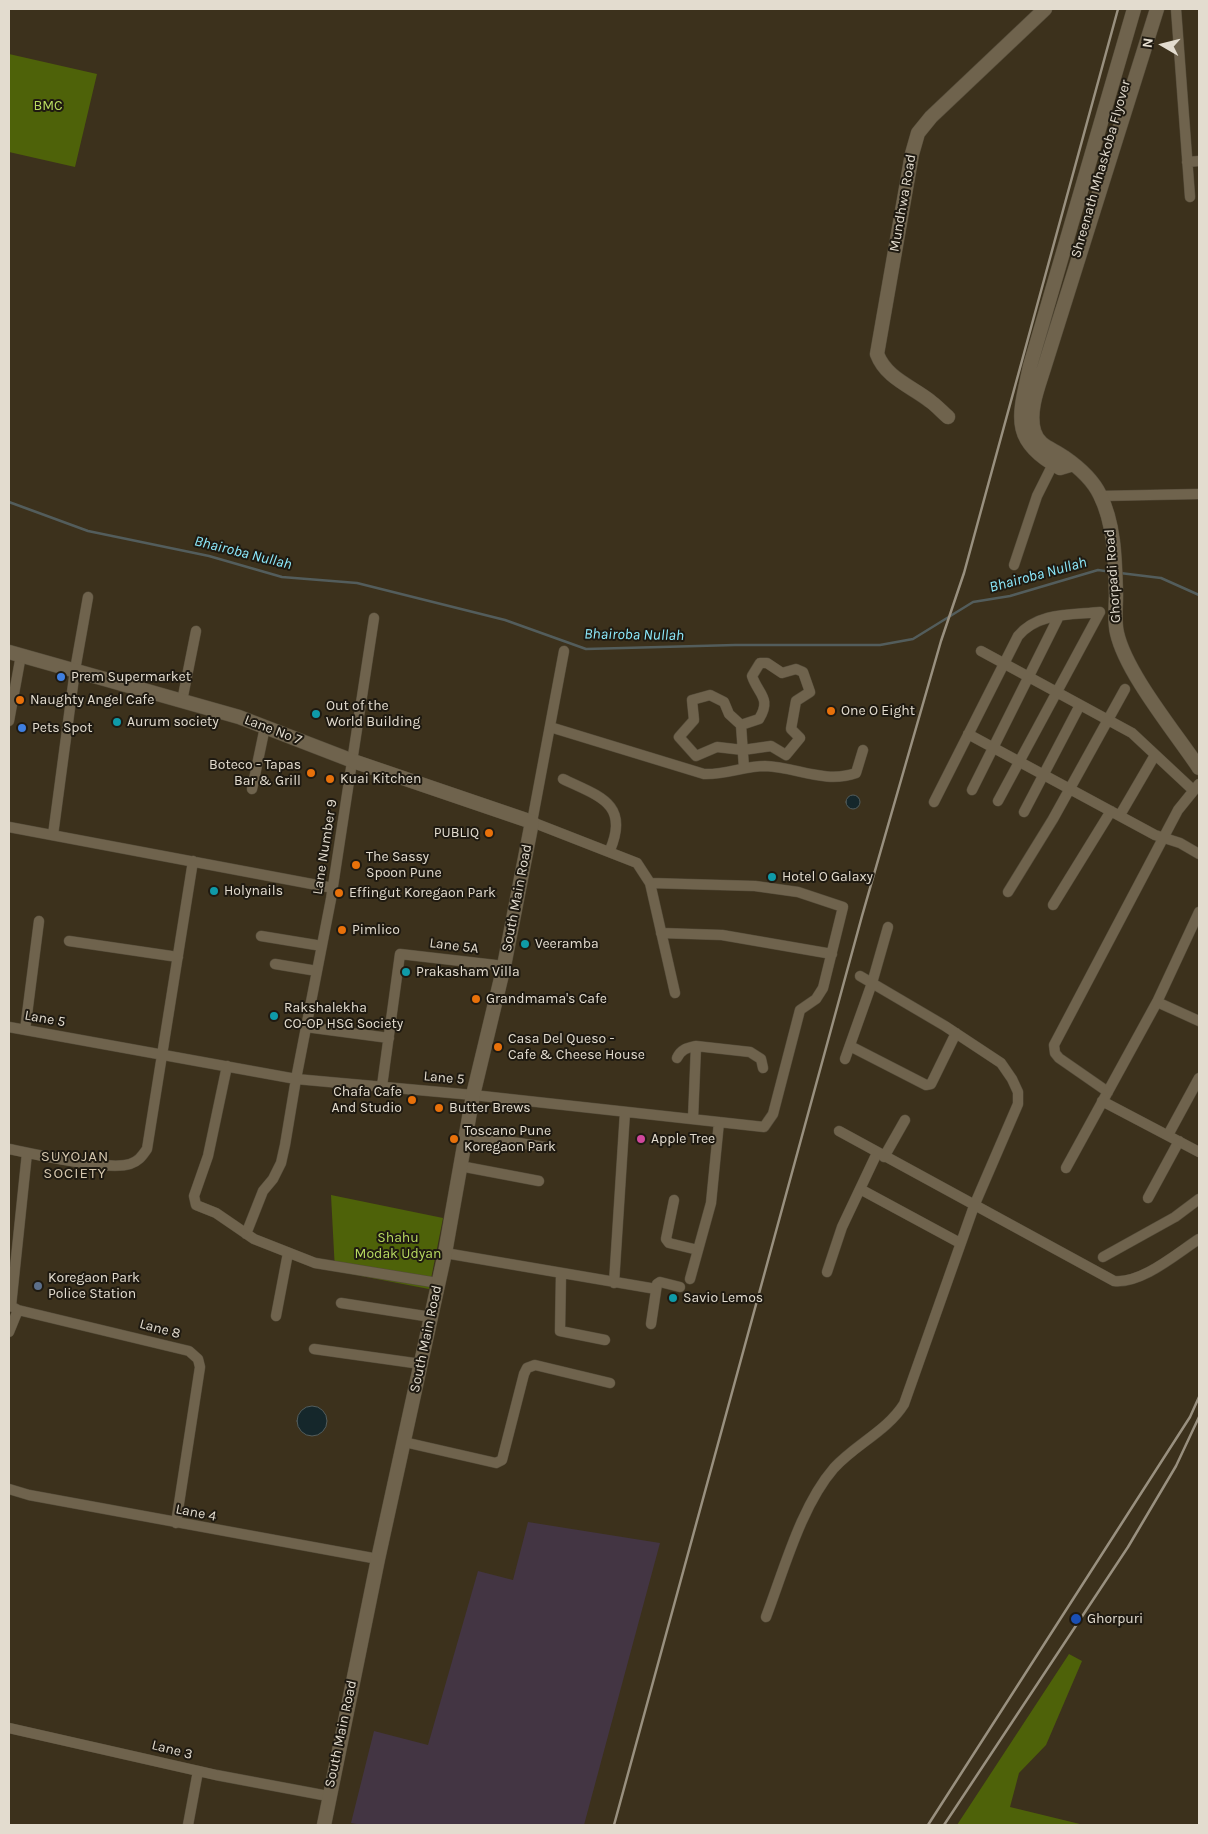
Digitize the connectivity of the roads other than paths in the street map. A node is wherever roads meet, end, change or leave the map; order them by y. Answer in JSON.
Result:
{"nodes":[{"id":1,"x":1045,"y":9,"type":"edge"},
{"id":2,"x":1134,"y":9,"type":"edge"},
{"id":3,"x":1141,"y":9,"type":"edge"},
{"id":4,"x":1148,"y":9,"type":"edge"},
{"id":5,"x":1157,"y":9,"type":"edge"},
{"id":6,"x":1176,"y":9,"type":"edge"},
{"id":7,"x":1199,"y":161,"type":"edge"},
{"id":8,"x":1188,"y":162,"type":"junction"},
{"id":9,"x":1190,"y":197,"type":"dead end"},
{"id":10,"x":1052,"y":322,"type":"junction"},
{"id":11,"x":948,"y":417,"type":"dead end"},
{"id":12,"x":1028,"y":431,"type":"junction"},
{"id":13,"x":1053,"y":464,"type":"junction"},
{"id":14,"x":1070,"y":464,"type":"junction"},
{"id":15,"x":1199,"y":494,"type":"edge"},
{"id":16,"x":1100,"y":496,"type":"junction"},
{"id":17,"x":1014,"y":565,"type":"dead end"},
{"id":18,"x":88,"y":597,"type":"dead end"},
{"id":19,"x":1059,"y":616,"type":"junction"},
{"id":20,"x":374,"y":618,"type":"dead end"},
{"id":21,"x":196,"y":631,"type":"dead end"},
{"id":22,"x":564,"y":651,"type":"dead end"},
{"id":23,"x":981,"y":651,"type":"dead end"},
{"id":24,"x":15,"y":654,"type":"edge"},
{"id":25,"x":1004,"y":663,"type":"junction"},
{"id":26,"x":75,"y":670,"type":"junction"},
{"id":27,"x":1028,"y":676,"type":"junction"},
{"id":28,"x":12,"y":685,"type":"edge"},
{"id":29,"x":1125,"y":689,"type":"dead end"},
{"id":30,"x":1057,"y":692,"type":"junction"},
{"id":31,"x":182,"y":700,"type":"junction"},
{"id":32,"x":1080,"y":705,"type":"junction"},
{"id":33,"x":1108,"y":720,"type":"junction"},
{"id":34,"x":9,"y":721,"type":"edge"},
{"id":35,"x":265,"y":726,"type":"junction"},
{"id":36,"x":741,"y":726,"type":"junction"},
{"id":37,"x":550,"y":727,"type":"junction"},
{"id":38,"x":968,"y":734,"type":"junction"},
{"id":39,"x":993,"y":747,"type":"junction"},
{"id":40,"x":743,"y":750,"type":"junction"},
{"id":41,"x":862,"y":750,"type":"dead end"},
{"id":42,"x":1155,"y":755,"type":"junction"},
{"id":43,"x":353,"y":761,"type":"junction"},
{"id":44,"x":1020,"y":761,"type":"junction"},
{"id":45,"x":744,"y":768,"type":"junction"},
{"id":46,"x":1199,"y":768,"type":"edge"},
{"id":47,"x":1044,"y":774,"type":"junction"},
{"id":48,"x":563,"y":779,"type":"dead end"},
{"id":49,"x":1069,"y":786,"type":"junction"},
{"id":50,"x":1196,"y":787,"type":"edge"},
{"id":51,"x":252,"y":789,"type":"dead end"},
{"id":52,"x":972,"y":790,"type":"dead end"},
{"id":53,"x":998,"y":801,"type":"dead end"},
{"id":54,"x":934,"y":802,"type":"dead end"},
{"id":55,"x":1024,"y":812,"type":"dead end"},
{"id":56,"x":1115,"y":813,"type":"junction"},
{"id":57,"x":532,"y":822,"type":"junction"},
{"id":58,"x":9,"y":827,"type":"edge"},
{"id":59,"x":53,"y":835,"type":"junction"},
{"id":60,"x":1163,"y":838,"type":"junction"},
{"id":61,"x":610,"y":850,"type":"junction"},
{"id":62,"x":1199,"y":854,"type":"edge"},
{"id":63,"x":193,"y":861,"type":"junction"},
{"id":64,"x":650,"y":883,"type":"junction"},
{"id":65,"x":333,"y":888,"type":"junction"},
{"id":66,"x":1008,"y":892,"type":"dead end"},
{"id":67,"x":1053,"y":905,"type":"dead end"},
{"id":68,"x":1199,"y":912,"type":"edge"},
{"id":69,"x":39,"y":921,"type":"dead end"},
{"id":70,"x":888,"y":927,"type":"dead end"},
{"id":71,"x":662,"y":933,"type":"junction"},
{"id":72,"x":261,"y":936,"type":"dead end"},
{"id":73,"x":69,"y":941,"type":"dead end"},
{"id":74,"x":322,"y":946,"type":"junction"},
{"id":75,"x":832,"y":954,"type":"junction"},
{"id":76,"x":178,"y":957,"type":"junction"},
{"id":77,"x":275,"y":964,"type":"dead end"},
{"id":78,"x":504,"y":966,"type":"junction"},
{"id":79,"x":317,"y":971,"type":"junction"},
{"id":80,"x":860,"y":976,"type":"dead end"},
{"id":81,"x":872,"y":983,"type":"junction"},
{"id":82,"x":675,"y":994,"type":"dead end"},
{"id":83,"x":1157,"y":1002,"type":"junction"},
{"id":84,"x":1199,"y":1021,"type":"edge"},
{"id":85,"x":9,"y":1027,"type":"edge"},
{"id":86,"x":306,"y":1027,"type":"junction"},
{"id":87,"x":24,"y":1030,"type":"junction"},
{"id":88,"x":956,"y":1033,"type":"junction"},
{"id":89,"x":389,"y":1038,"type":"junction"},
{"id":90,"x":696,"y":1046,"type":"junction"},
{"id":91,"x":850,"y":1046,"type":"junction"},
{"id":92,"x":163,"y":1054,"type":"junction"},
{"id":93,"x":677,"y":1058,"type":"dead end"},
{"id":94,"x":845,"y":1059,"type":"dead end"},
{"id":95,"x":227,"y":1066,"type":"junction"},
{"id":96,"x":763,"y":1068,"type":"dead end"},
{"id":97,"x":1199,"y":1078,"type":"edge"},
{"id":98,"x":296,"y":1079,"type":"junction"},
{"id":99,"x":382,"y":1086,"type":"junction"},
{"id":100,"x":473,"y":1094,"type":"junction"},
{"id":101,"x":1105,"y":1097,"type":"junction"},
{"id":102,"x":625,"y":1112,"type":"junction"},
{"id":103,"x":693,"y":1119,"type":"junction"},
{"id":104,"x":905,"y":1120,"type":"dead end"},
{"id":105,"x":719,"y":1122,"type":"junction"},
{"id":106,"x":839,"y":1131,"type":"dead end"},
{"id":107,"x":466,"y":1135,"type":"junction"},
{"id":108,"x":1168,"y":1135,"type":"junction"},
{"id":109,"x":1179,"y":1141,"type":"junction"},
{"id":110,"x":546,"y":1147,"type":"dead end"},
{"id":111,"x":9,"y":1149,"type":"edge"},
{"id":112,"x":1199,"y":1152,"type":"edge"},
{"id":113,"x":27,"y":1153,"type":"junction"},
{"id":114,"x":881,"y":1155,"type":"junction"},
{"id":115,"x":460,"y":1166,"type":"junction"},
{"id":116,"x":1066,"y":1168,"type":"dead end"},
{"id":117,"x":539,"y":1180,"type":"dead end"},
{"id":118,"x":860,"y":1189,"type":"junction"},
{"id":119,"x":1148,"y":1198,"type":"dead end"},
{"id":120,"x":674,"y":1200,"type":"dead end"},
{"id":121,"x":1199,"y":1200,"type":"edge"},
{"id":122,"x":974,"y":1206,"type":"junction"},
{"id":123,"x":246,"y":1234,"type":"junction"},
{"id":124,"x":1199,"y":1239,"type":"edge"},
{"id":125,"x":960,"y":1243,"type":"junction"},
{"id":126,"x":698,"y":1250,"type":"junction"},
{"id":127,"x":288,"y":1252,"type":"junction"},
{"id":128,"x":445,"y":1253,"type":"junction"},
{"id":129,"x":1103,"y":1257,"type":"dead end"},
{"id":130,"x":827,"y":1272,"type":"dead end"},
{"id":131,"x":561,"y":1274,"type":"junction"},
{"id":132,"x":690,"y":1279,"type":"dead end"},
{"id":133,"x":438,"y":1283,"type":"junction"},
{"id":134,"x":614,"y":1283,"type":"junction"},
{"id":135,"x":680,"y":1287,"type":"dead end"},
{"id":136,"x":656,"y":1289,"type":"junction"},
{"id":137,"x":340,"y":1303,"type":"dead end"},
{"id":138,"x":13,"y":1307,"type":"edge"},
{"id":139,"x":276,"y":1316,"type":"dead end"},
{"id":140,"x":431,"y":1318,"type":"junction"},
{"id":141,"x":651,"y":1324,"type":"dead end"},
{"id":142,"x":9,"y":1332,"type":"edge"},
{"id":143,"x":605,"y":1340,"type":"dead end"},
{"id":144,"x":314,"y":1349,"type":"dead end"},
{"id":145,"x":421,"y":1364,"type":"junction"},
{"id":146,"x":610,"y":1383,"type":"dead end"},
{"id":147,"x":404,"y":1442,"type":"junction"},
{"id":148,"x":9,"y":1489,"type":"edge"},
{"id":149,"x":176,"y":1524,"type":"junction"},
{"id":150,"x":378,"y":1559,"type":"junction"},
{"id":151,"x":766,"y":1617,"type":"dead end"},
{"id":152,"x":9,"y":1728,"type":"edge"},
{"id":153,"x":198,"y":1771,"type":"junction"},
{"id":154,"x":328,"y":1796,"type":"junction"},
{"id":155,"x":188,"y":1825,"type":"edge"},
{"id":156,"x":324,"y":1825,"type":"edge"}],
"edges":[{"from":1,"to":11,"type":"main road","name":"Mundhwa Road"},
{"from":2,"to":10,"type":"main road"},
{"from":3,"to":10,"type":"main road","name":"Shreenath Mhaskoba Flyover"},
{"from":4,"to":10,"type":"main road","name":"Shreenath Mhaskoba Flyover"},
{"from":5,"to":10,"type":"main road"},
{"from":6,"to":8,"type":"street"},
{"from":7,"to":8,"type":"street"},
{"from":8,"to":9,"type":"street"},
{"from":10,"to":12,"type":"main road"},
{"from":12,"to":13,"type":"main road"},
{"from":12,"to":14,"type":"main road","name":"Ghorpadi Road"},
{"from":13,"to":14,"type":"main road"},
{"from":13,"to":17,"type":"street"},
{"from":14,"to":16,"type":"main road","name":"Ghorpadi Road"},
{"from":15,"to":16,"type":"street"},
{"from":16,"to":46,"type":"main road","name":"Ghorpadi Road"},
{"from":18,"to":26,"type":"street"},
{"from":19,"to":25,"type":"street"},
{"from":19,"to":27,"type":"street"},
{"from":19,"to":30,"type":"street"},
{"from":20,"to":43,"type":"street","name":"Lane Number 9"},
{"from":21,"to":31,"type":"street"},
{"from":22,"to":37,"type":"street"},
{"from":23,"to":25,"type":"street"},
{"from":24,"to":26,"type":"main road","name":"Lane No 7"},
{"from":24,"to":28,"type":"street"},
{"from":25,"to":27,"type":"street"},
{"from":25,"to":38,"type":"street"},
{"from":26,"to":31,"type":"main road","name":"Lane No 7"},
{"from":26,"to":59,"type":"street"},
{"from":27,"to":30,"type":"street"},
{"from":27,"to":39,"type":"street"},
{"from":28,"to":34,"type":"street"},
{"from":29,"to":33,"type":"street"},
{"from":30,"to":32,"type":"street"},
{"from":30,"to":44,"type":"street"},
{"from":31,"to":35,"type":"main road","name":"Lane No 7"},
{"from":32,"to":33,"type":"street"},
{"from":32,"to":47,"type":"street"},
{"from":33,"to":42,"type":"street"},
{"from":33,"to":49,"type":"street"},
{"from":35,"to":43,"type":"main road","name":"Lane No 7"},
{"from":35,"to":51,"type":"street"},
{"from":36,"to":40,"type":"street"},
{"from":36,"to":40,"type":"street"},
{"from":36,"to":40,"type":"street"},
{"from":37,"to":45,"type":"street"},
{"from":37,"to":57,"type":"street"},
{"from":38,"to":39,"type":"street"},
{"from":38,"to":54,"type":"street"},
{"from":39,"to":44,"type":"street"},
{"from":39,"to":52,"type":"street"},
{"from":40,"to":45,"type":"street"},
{"from":41,"to":45,"type":"street"},
{"from":42,"to":50,"type":"street"},
{"from":42,"to":56,"type":"street"},
{"from":43,"to":57,"type":"main road","name":"Lane No 7"},
{"from":43,"to":65,"type":"street","name":"Lane Number 9"},
{"from":44,"to":47,"type":"street"},
{"from":44,"to":53,"type":"street"},
{"from":47,"to":49,"type":"street"},
{"from":47,"to":55,"type":"street"},
{"from":48,"to":61,"type":"street"},
{"from":49,"to":56,"type":"street"},
{"from":49,"to":66,"type":"street"},
{"from":50,"to":60,"type":"street"},
{"from":56,"to":60,"type":"street"},
{"from":56,"to":67,"type":"street"},
{"from":57,"to":61,"type":"street"},
{"from":57,"to":78,"type":"main road","name":"South Main Road"},
{"from":58,"to":59,"type":"street"},
{"from":59,"to":63,"type":"street"},
{"from":60,"to":62,"type":"street"},
{"from":60,"to":101,"type":"street"},
{"from":61,"to":64,"type":"street"},
{"from":63,"to":65,"type":"street"},
{"from":63,"to":76,"type":"street"},
{"from":64,"to":71,"type":"street"},
{"from":64,"to":75,"type":"street"},
{"from":65,"to":74,"type":"street","name":"Lane Number 9"},
{"from":68,"to":83,"type":"street"},
{"from":69,"to":87,"type":"street"},
{"from":70,"to":81,"type":"street"},
{"from":71,"to":75,"type":"street"},
{"from":71,"to":82,"type":"street"},
{"from":72,"to":74,"type":"street"},
{"from":73,"to":76,"type":"street"},
{"from":74,"to":79,"type":"street","name":"Lane Number 9"},
{"from":75,"to":105,"type":"street","name":"Lane 5"},
{"from":76,"to":92,"type":"street"},
{"from":77,"to":79,"type":"street"},
{"from":78,"to":89,"type":"street","name":"Lane 5A"},
{"from":78,"to":100,"type":"main road","name":"South Main Road"},
{"from":79,"to":86,"type":"street","name":"Lane Number 9"},
{"from":80,"to":81,"type":"street"},
{"from":81,"to":88,"type":"street"},
{"from":81,"to":91,"type":"street"},
{"from":83,"to":84,"type":"street"},
{"from":83,"to":101,"type":"street"},
{"from":85,"to":87,"type":"street","name":"Lane 5"},
{"from":86,"to":89,"type":"street"},
{"from":86,"to":98,"type":"street","name":"Lane Number 9"},
{"from":87,"to":92,"type":"street","name":"Lane 5"},
{"from":88,"to":91,"type":"street"},
{"from":88,"to":122,"type":"street"},
{"from":89,"to":99,"type":"street"},
{"from":90,"to":93,"type":"street"},
{"from":90,"to":96,"type":"street"},
{"from":90,"to":103,"type":"street"},
{"from":91,"to":94,"type":"street"},
{"from":92,"to":95,"type":"street","name":"Lane 5"},
{"from":92,"to":113,"type":"street"},
{"from":95,"to":98,"type":"street","name":"Lane 5"},
{"from":95,"to":123,"type":"street"},
{"from":97,"to":108,"type":"street"},
{"from":98,"to":99,"type":"street","name":"Lane 5"},
{"from":98,"to":123,"type":"street","name":"Lane Number 9"},
{"from":99,"to":100,"type":"street","name":"Lane 5"},
{"from":100,"to":102,"type":"street","name":"Lane 5"},
{"from":100,"to":107,"type":"main road","name":"South Main Road"},
{"from":101,"to":108,"type":"street"},
{"from":101,"to":116,"type":"street"},
{"from":102,"to":103,"type":"street","name":"Lane 5"},
{"from":102,"to":134,"type":"street"},
{"from":103,"to":105,"type":"street","name":"Lane 5"},
{"from":104,"to":114,"type":"street"},
{"from":105,"to":126,"type":"street"},
{"from":106,"to":114,"type":"street"},
{"from":107,"to":110,"type":"street"},
{"from":107,"to":115,"type":"main road","name":"South Main Road"},
{"from":108,"to":109,"type":"street"},
{"from":109,"to":112,"type":"street"},
{"from":109,"to":119,"type":"street"},
{"from":111,"to":113,"type":"street"},
{"from":113,"to":138,"type":"street"},
{"from":114,"to":118,"type":"street"},
{"from":114,"to":122,"type":"street"},
{"from":115,"to":117,"type":"street"},
{"from":115,"to":128,"type":"main road","name":"South Main Road"},
{"from":118,"to":125,"type":"street"},
{"from":118,"to":130,"type":"street"},
{"from":120,"to":126,"type":"street"},
{"from":121,"to":129,"type":"street"},
{"from":122,"to":124,"type":"street"},
{"from":122,"to":125,"type":"street"},
{"from":123,"to":127,"type":"street"},
{"from":125,"to":151,"type":"street"},
{"from":126,"to":132,"type":"street"},
{"from":127,"to":133,"type":"street"},
{"from":127,"to":139,"type":"street"},
{"from":128,"to":131,"type":"street"},
{"from":128,"to":133,"type":"main road","name":"South Main Road"},
{"from":131,"to":134,"type":"street"},
{"from":131,"to":143,"type":"street"},
{"from":133,"to":140,"type":"main road","name":"South Main Road"},
{"from":134,"to":136,"type":"street"},
{"from":135,"to":136,"type":"street"},
{"from":136,"to":141,"type":"street"},
{"from":137,"to":140,"type":"street"},
{"from":138,"to":142,"type":"street"},
{"from":138,"to":149,"type":"street","name":"Lane 8"},
{"from":140,"to":145,"type":"main road","name":"South Main Road"},
{"from":144,"to":145,"type":"street"},
{"from":145,"to":147,"type":"main road","name":"South Main Road"},
{"from":146,"to":147,"type":"street"},
{"from":147,"to":150,"type":"main road","name":"South Main Road"},
{"from":148,"to":149,"type":"street","name":"Lane 4"},
{"from":149,"to":150,"type":"street","name":"Lane 4"},
{"from":150,"to":154,"type":"main road","name":"South Main Road"},
{"from":152,"to":153,"type":"street","name":"Lane 3"},
{"from":153,"to":154,"type":"street","name":"Lane 3"},
{"from":153,"to":155,"type":"street"},
{"from":154,"to":156,"type":"main road","name":"South Main Road"}]}
